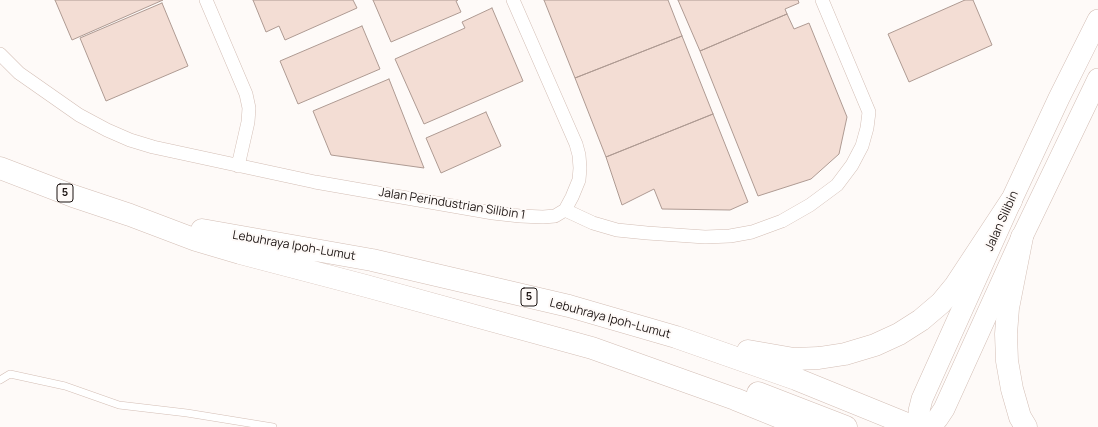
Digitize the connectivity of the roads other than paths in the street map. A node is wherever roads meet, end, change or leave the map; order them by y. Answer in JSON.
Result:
{"nodes":[{"id":1,"x":206,"y":0,"type":"edge"},
{"id":2,"x":513,"y":0,"type":"edge"},
{"id":3,"x":822,"y":0,"type":"edge"},
{"id":4,"x":1098,"y":20,"type":"edge"},
{"id":5,"x":0,"y":54,"type":"edge"},
{"id":6,"x":1098,"y":79,"type":"edge"},
{"id":7,"x":238,"y":166,"type":"junction"},
{"id":8,"x":0,"y":168,"type":"edge"},
{"id":9,"x":1010,"y":201,"type":"junction"},
{"id":10,"x":565,"y":210,"type":"junction"},
{"id":11,"x":130,"y":215,"type":"junction"},
{"id":12,"x":1022,"y":237,"type":"junction"},
{"id":13,"x":676,"y":337,"type":"junction"},
{"id":14,"x":592,"y":348,"type":"junction"},
{"id":15,"x":0,"y":380,"type":"edge"},
{"id":16,"x":273,"y":427,"type":"edge"},
{"id":17,"x":804,"y":427,"type":"edge"},
{"id":18,"x":846,"y":427,"type":"edge"},
{"id":19,"x":914,"y":427,"type":"edge"},
{"id":20,"x":921,"y":427,"type":"edge"},
{"id":21,"x":928,"y":427,"type":"edge"},
{"id":22,"x":1026,"y":427,"type":"edge"}],
"edges":[{"from":1,"to":7,"type":"street"},
{"from":2,"to":10,"type":"street"},
{"from":3,"to":10,"type":"street"},
{"from":4,"to":9,"type":"main road","name":"Jalan Silibin"},
{"from":5,"to":7,"type":"street","name":"Jalan Perindustrian Silibin 1"},
{"from":6,"to":12,"type":"main road","name":"Jalan Silibin"},
{"from":7,"to":10,"type":"street","name":"Jalan Perindustrian Silibin 1"},
{"from":8,"to":11,"type":"highway","name":"Lebuhraya Ipoh-Lumut","number":"5"},
{"from":9,"to":13,"type":"highway"},
{"from":9,"to":20,"type":"main road","name":"Jalan Silibin"},
{"from":11,"to":13,"type":"highway","name":"Lebuhraya Ipoh-Lumut","number":"5"},
{"from":11,"to":14,"type":"highway","name":"Lebuhraya Ipoh-Lumut","number":"5"},
{"from":12,"to":21,"type":"main road","name":"Jalan Silibin"},
{"from":12,"to":22,"type":"highway"},
{"from":13,"to":19,"type":"highway","name":"Lebuhraya Ipoh-Lumut","number":"5"},
{"from":14,"to":17,"type":"highway","name":"Lebuhraya Ipoh-Lumut","number":"5"},
{"from":14,"to":18,"type":"highway"},
{"from":15,"to":16,"type":"lane"}]}
